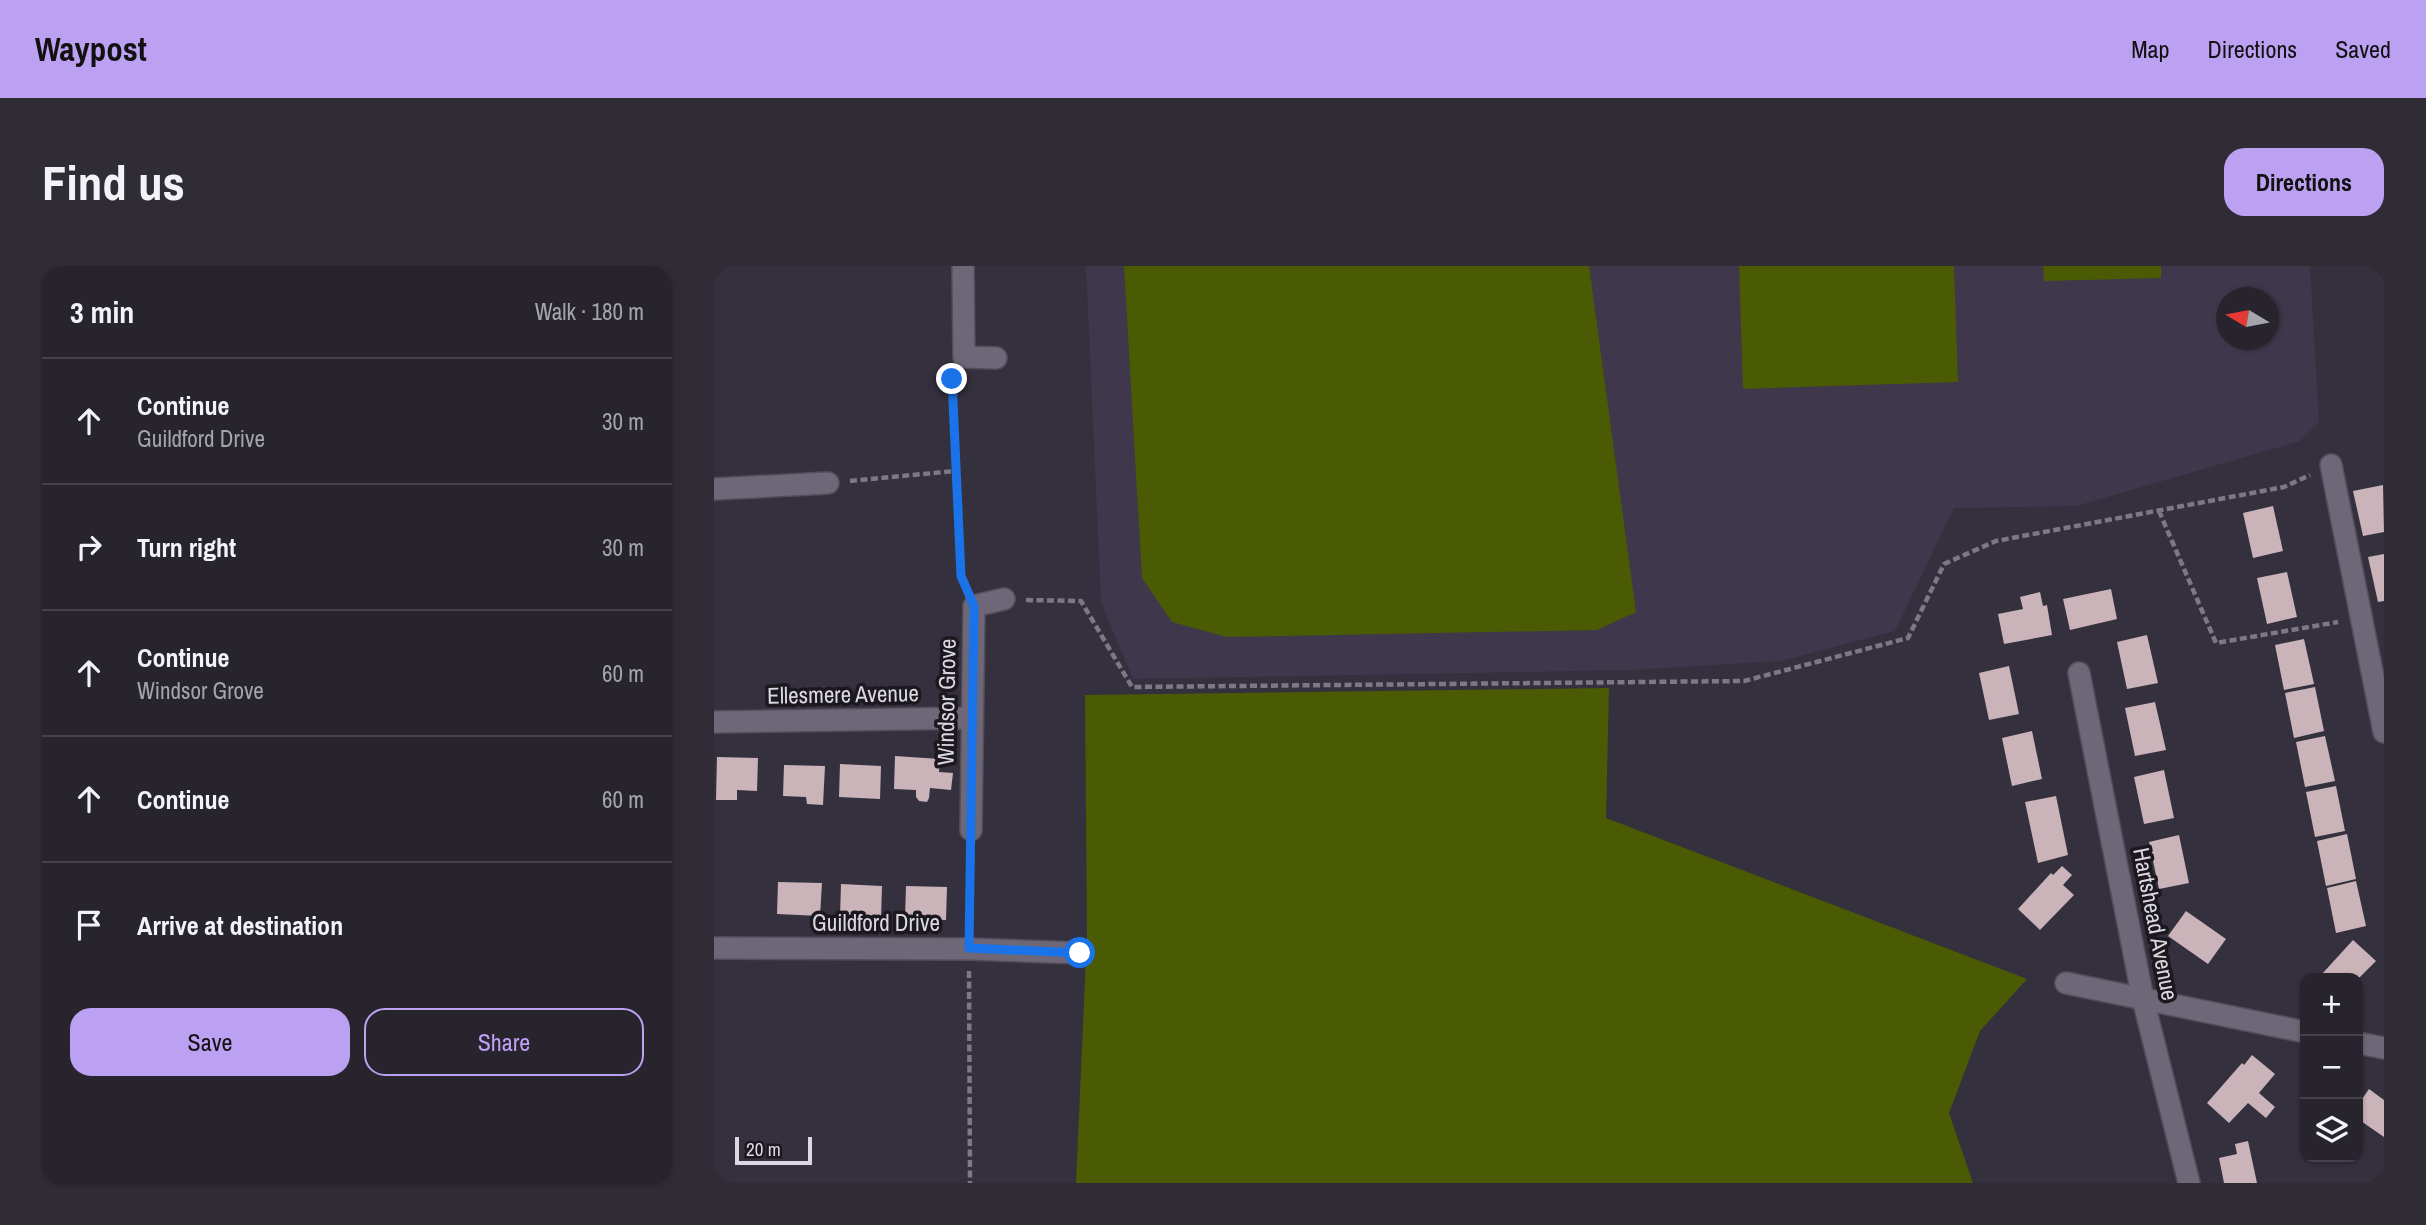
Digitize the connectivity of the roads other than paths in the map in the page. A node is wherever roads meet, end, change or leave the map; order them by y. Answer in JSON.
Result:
{"nodes":[{"id":1,"x":963,"y":266,"type":"edge"},
{"id":2,"x":996,"y":358,"type":"dead end"},
{"id":3,"x":2331,"y":465,"type":"road end"},
{"id":4,"x":828,"y":483,"type":"road end"},
{"id":5,"x":714,"y":489,"type":"edge"},
{"id":6,"x":1004,"y":600,"type":"road end"},
{"id":7,"x":2079,"y":673,"type":"dead end"},
{"id":8,"x":972,"y":718,"type":"junction"},
{"id":9,"x":714,"y":722,"type":"edge"},
{"id":10,"x":2384,"y":732,"type":"edge"},
{"id":11,"x":971,"y":830,"type":"road end"},
{"id":12,"x":714,"y":948,"type":"edge"},
{"id":13,"x":1080,"y":953,"type":"dead end"},
{"id":14,"x":2066,"y":983,"type":"dead end"},
{"id":15,"x":2143,"y":999,"type":"junction"},
{"id":16,"x":2300,"y":1031,"type":"edge"},
{"id":17,"x":2363,"y":1044,"type":"edge"},
{"id":18,"x":2384,"y":1048,"type":"edge"},
{"id":19,"x":2189,"y":1183,"type":"edge"}],
"edges":[{"from":1,"to":2,"type":"street"},
{"from":3,"to":10,"type":"street"},
{"from":4,"to":5,"type":"street"},
{"from":6,"to":8,"type":"street","name":"Windsor Grove"},
{"from":7,"to":15,"type":"street","name":"Hartshead Avenue"},
{"from":8,"to":9,"type":"street","name":"Ellesmere Avenue"},
{"from":8,"to":11,"type":"street","name":"Windsor Grove"},
{"from":12,"to":13,"type":"street","name":"Guildford Drive"},
{"from":14,"to":15,"type":"street"},
{"from":15,"to":16,"type":"street"},
{"from":15,"to":19,"type":"street","name":"Hartshead Avenue"},
{"from":17,"to":18,"type":"street"}]}
